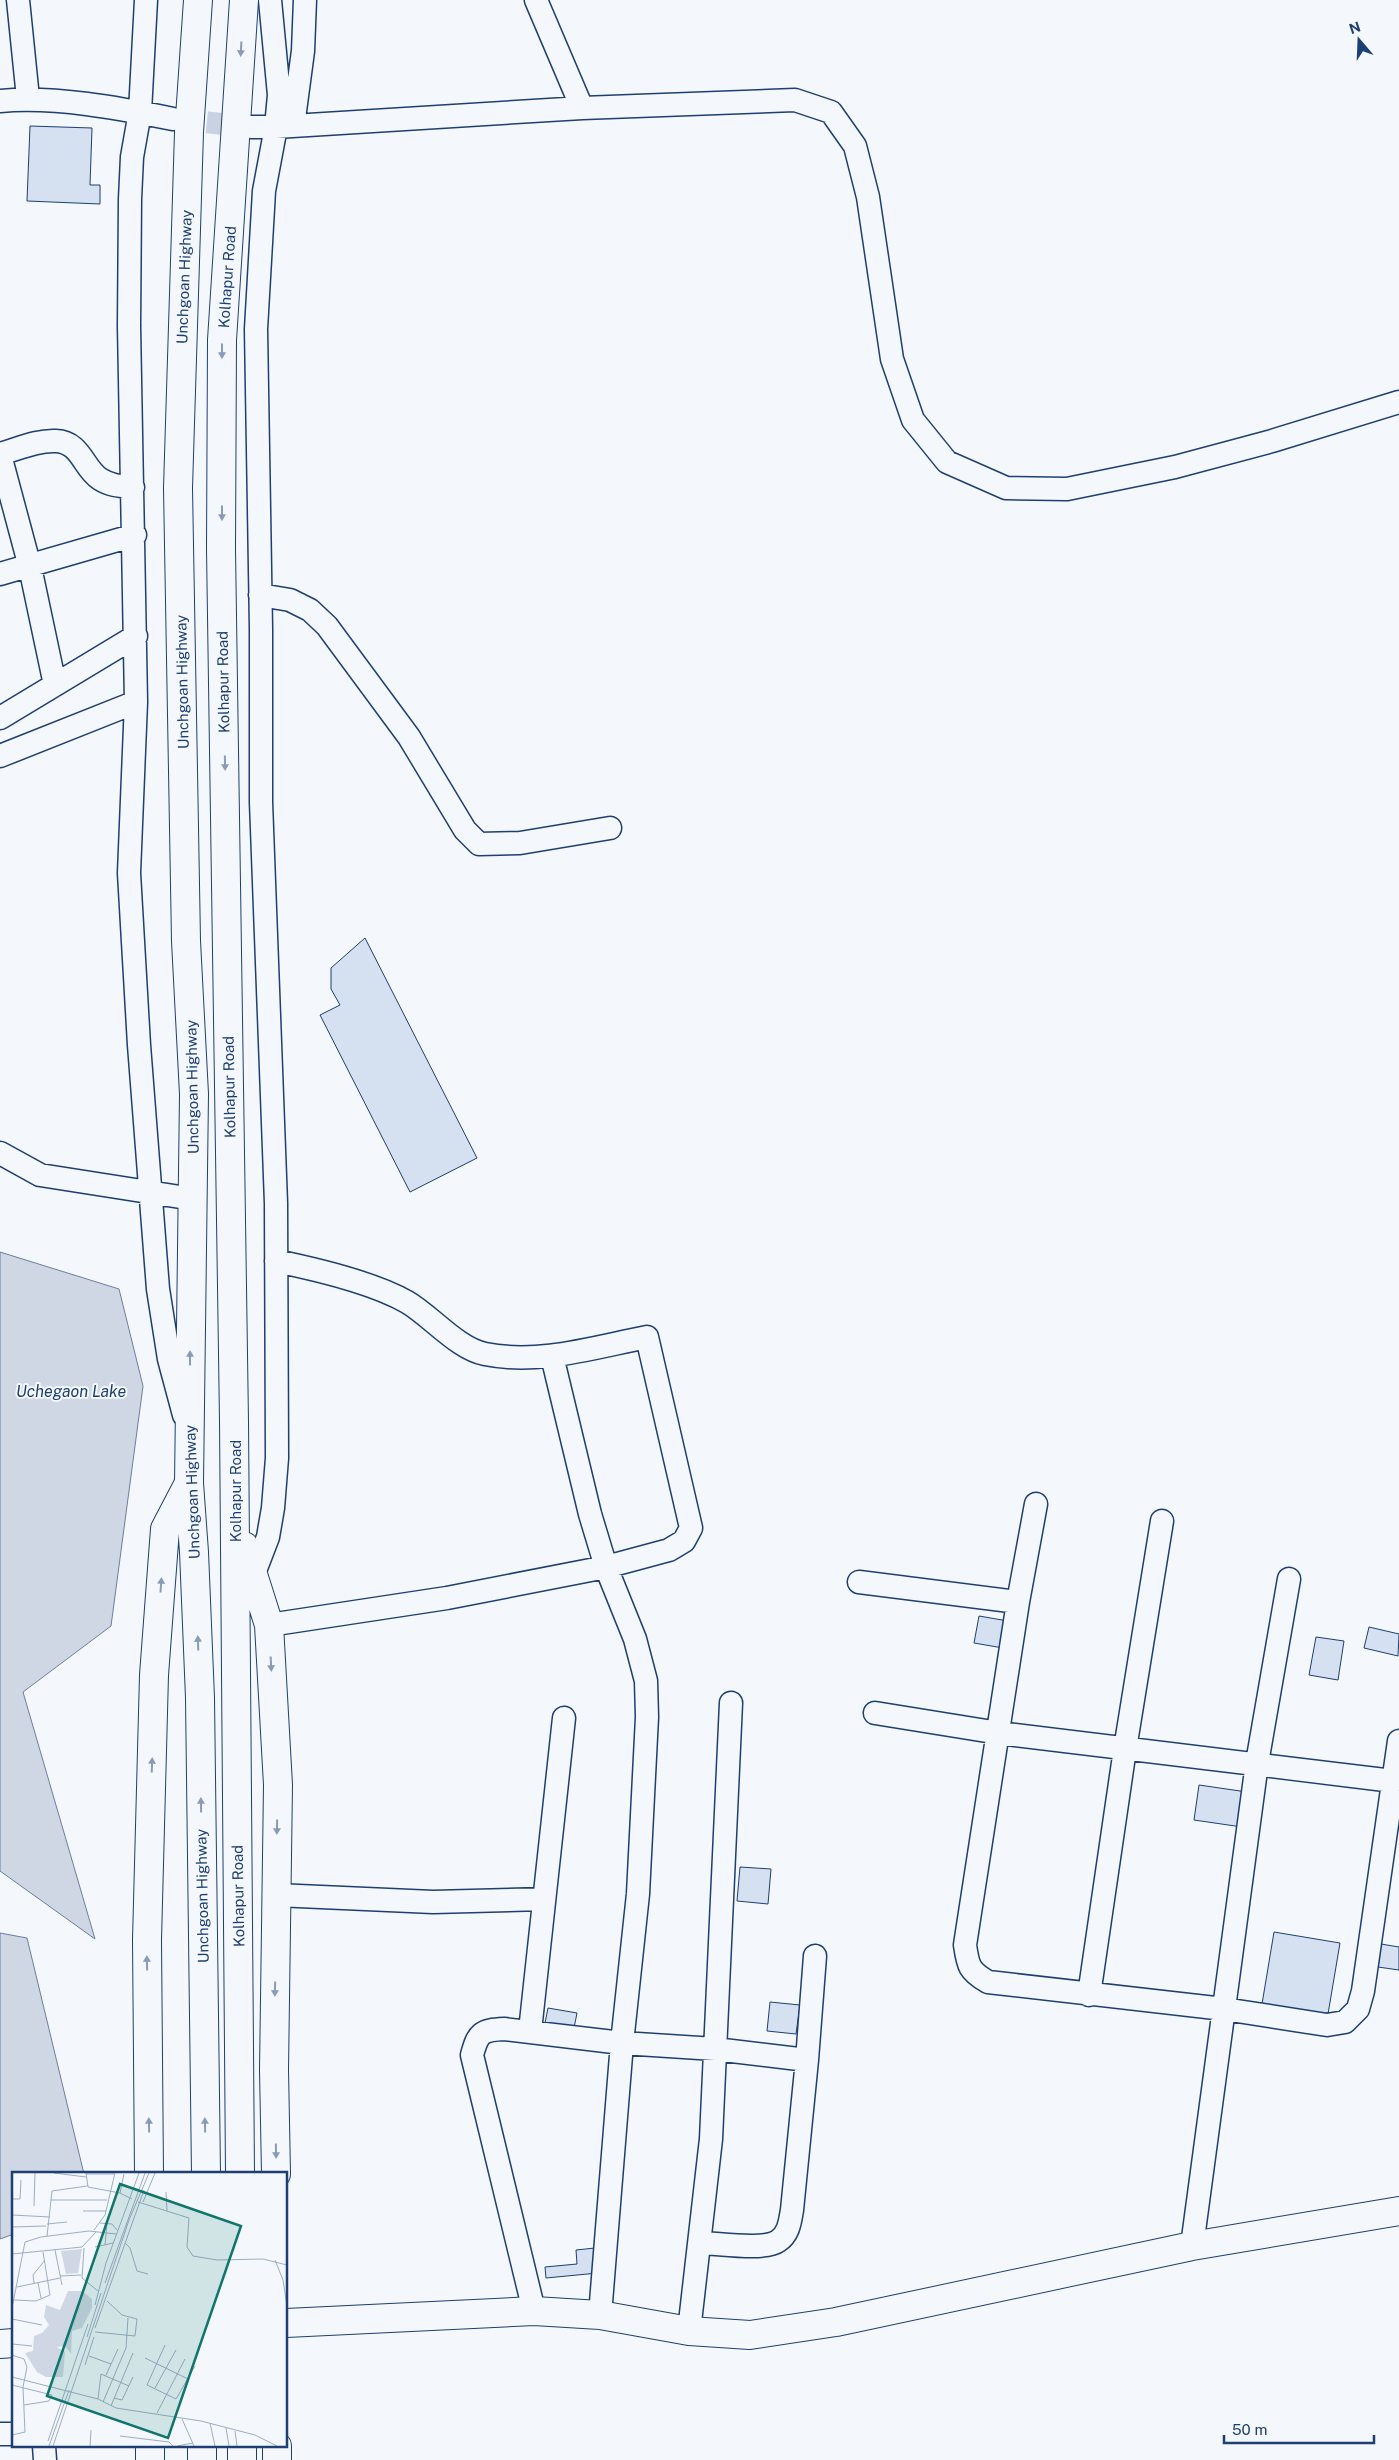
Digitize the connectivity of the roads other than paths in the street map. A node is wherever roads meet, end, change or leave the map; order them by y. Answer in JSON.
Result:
{"nodes":[{"id":1,"x":18,"y":0,"type":"edge"},
{"id":2,"x":146,"y":0,"type":"edge"},
{"id":3,"x":198,"y":0,"type":"edge"},
{"id":4,"x":244,"y":0,"type":"edge"},
{"id":5,"x":270,"y":0,"type":"edge"},
{"id":6,"x":305,"y":0,"type":"edge"},
{"id":7,"x":536,"y":0,"type":"edge"},
{"id":8,"x":28,"y":98,"type":"junction"},
{"id":9,"x":0,"y":100,"type":"edge"},
{"id":10,"x":582,"y":108,"type":"junction"},
{"id":11,"x":140,"y":112,"type":"junction"},
{"id":12,"x":173,"y":119,"type":"tunnel mouth"},
{"id":13,"x":252,"y":127,"type":"tunnel mouth"},
{"id":14,"x":284,"y":127,"type":"junction"},
{"id":15,"x":1399,"y":402,"type":"edge"},
{"id":16,"x":0,"y":455,"type":"edge"},
{"id":17,"x":133,"y":487,"type":"junction"},
{"id":18,"x":135,"y":535,"type":"junction"},
{"id":19,"x":30,"y":567,"type":"junction"},
{"id":20,"x":0,"y":574,"type":"edge"},
{"id":21,"x":260,"y":595,"type":"junction"},
{"id":22,"x":136,"y":636,"type":"junction"},
{"id":23,"x":55,"y":685,"type":"junction"},
{"id":24,"x":136,"y":702,"type":"junction"},
{"id":25,"x":1,"y":715,"type":"edge"},
{"id":26,"x":0,"y":756,"type":"edge"},
{"id":27,"x":610,"y":828,"type":"dead end"},
{"id":28,"x":0,"y":1153,"type":"edge"},
{"id":29,"x":151,"y":1193,"type":"junction"},
{"id":30,"x":194,"y":1199,"type":"junction"},
{"id":31,"x":276,"y":1261,"type":"junction"},
{"id":32,"x":552,"y":1356,"type":"junction"},
{"id":33,"x":190,"y":1438,"type":"junction"},
{"id":34,"x":190,"y":1483,"type":"junction"},
{"id":35,"x":1036,"y":1504,"type":"dead end"},
{"id":36,"x":235,"y":1516,"type":"junction"},
{"id":37,"x":1162,"y":1521,"type":"dead end"},
{"id":38,"x":606,"y":1567,"type":"junction"},
{"id":39,"x":253,"y":1576,"type":"junction"},
{"id":40,"x":1289,"y":1579,"type":"dead end"},
{"id":41,"x":859,"y":1582,"type":"dead end"},
{"id":42,"x":1018,"y":1602,"type":"junction"},
{"id":43,"x":269,"y":1625,"type":"junction"},
{"id":44,"x":731,"y":1703,"type":"dead end"},
{"id":45,"x":875,"y":1713,"type":"dead end"},
{"id":46,"x":564,"y":1718,"type":"dead end"},
{"id":47,"x":999,"y":1733,"type":"junction"},
{"id":48,"x":1399,"y":1741,"type":"edge"},
{"id":49,"x":1126,"y":1749,"type":"junction"},
{"id":50,"x":1257,"y":1763,"type":"junction"},
{"id":51,"x":1393,"y":1781,"type":"junction"},
{"id":52,"x":276,"y":1895,"type":"junction"},
{"id":53,"x":544,"y":1900,"type":"junction"},
{"id":54,"x":814,"y":1956,"type":"dead end"},
{"id":55,"x":1089,"y":1995,"type":"junction"},
{"id":56,"x":1224,"y":2009,"type":"junction"},
{"id":57,"x":530,"y":2031,"type":"junction"},
{"id":58,"x":622,"y":2043,"type":"junction"},
{"id":59,"x":715,"y":2049,"type":"junction"},
{"id":60,"x":807,"y":2060,"type":"junction"},
{"id":61,"x":149,"y":2172,"type":"edge"},
{"id":62,"x":206,"y":2172,"type":"edge"},
{"id":63,"x":240,"y":2172,"type":"edge"},
{"id":64,"x":276,"y":2172,"type":"edge"},
{"id":65,"x":1399,"y":2211,"type":"edge"},
{"id":66,"x":700,"y":2242,"type":"junction"},
{"id":67,"x":1192,"y":2246,"type":"junction"},
{"id":68,"x":534,"y":2311,"type":"junction"},
{"id":69,"x":600,"y":2314,"type":"junction"},
{"id":70,"x":288,"y":2323,"type":"edge"},
{"id":71,"x":689,"y":2331,"type":"junction"}],
"edges":[{"from":1,"to":8,"type":"street"},
{"from":2,"to":11,"type":"street"},
{"from":3,"to":30,"type":"main road","name":"Unchgoan Highway"},
{"from":4,"to":36,"type":"main road","name":"Kolhapur Road","one_way":true},
{"from":5,"to":14,"type":"street"},
{"from":6,"to":14,"type":"street"},
{"from":7,"to":10,"type":"street"},
{"from":8,"to":9,"type":"street"},
{"from":8,"to":11,"type":"street"},
{"from":10,"to":14,"type":"street"},
{"from":10,"to":15,"type":"street"},
{"from":11,"to":12,"type":"street"},
{"from":11,"to":17,"type":"street"},
{"from":13,"to":14,"type":"street"},
{"from":14,"to":21,"type":"street"},
{"from":16,"to":17,"type":"street"},
{"from":16,"to":19,"type":"street"},
{"from":17,"to":18,"type":"street"},
{"from":18,"to":19,"type":"street"},
{"from":18,"to":22,"type":"street"},
{"from":19,"to":20,"type":"street"},
{"from":19,"to":23,"type":"street"},
{"from":21,"to":27,"type":"street"},
{"from":21,"to":31,"type":"street"},
{"from":22,"to":23,"type":"street"},
{"from":22,"to":24,"type":"street"},
{"from":23,"to":25,"type":"street"},
{"from":24,"to":26,"type":"street"},
{"from":24,"to":29,"type":"street"},
{"from":28,"to":29,"type":"street"},
{"from":29,"to":30,"type":"street"},
{"from":29,"to":33,"type":"street"},
{"from":33,"to":30,"type":"main road","name":"Unchgoan Highway","one_way":true},
{"from":31,"to":32,"type":"street"},
{"from":31,"to":39,"type":"street"},
{"from":32,"to":38,"type":"street"},
{"from":32,"to":38,"type":"street"},
{"from":33,"to":34,"type":"main road","name":"Unchgoan Highway"},
{"from":61,"to":34,"type":"main road","one_way":true},
{"from":62,"to":34,"type":"main road","name":"Unchgoan Highway","one_way":true},
{"from":35,"to":42,"type":"street"},
{"from":36,"to":39,"type":"main road"},
{"from":36,"to":63,"type":"main road","name":"Kolhapur Road"},
{"from":37,"to":49,"type":"street"},
{"from":38,"to":43,"type":"street"},
{"from":38,"to":58,"type":"street"},
{"from":39,"to":43,"type":"main road"},
{"from":40,"to":50,"type":"street"},
{"from":41,"to":42,"type":"street"},
{"from":42,"to":47,"type":"street"},
{"from":43,"to":52,"type":"main road","one_way":true},
{"from":44,"to":59,"type":"street"},
{"from":45,"to":47,"type":"street"},
{"from":46,"to":53,"type":"street"},
{"from":47,"to":49,"type":"street"},
{"from":47,"to":55,"type":"street"},
{"from":48,"to":51,"type":"street"},
{"from":49,"to":50,"type":"street"},
{"from":49,"to":55,"type":"street"},
{"from":50,"to":51,"type":"street"},
{"from":50,"to":56,"type":"street"},
{"from":51,"to":56,"type":"street"},
{"from":52,"to":53,"type":"street"},
{"from":52,"to":64,"type":"main road","one_way":true},
{"from":53,"to":57,"type":"street"},
{"from":54,"to":60,"type":"street"},
{"from":55,"to":56,"type":"street"},
{"from":56,"to":67,"type":"street"},
{"from":57,"to":58,"type":"street"},
{"from":57,"to":68,"type":"street"},
{"from":58,"to":59,"type":"street"},
{"from":58,"to":69,"type":"street"},
{"from":59,"to":60,"type":"street"},
{"from":59,"to":66,"type":"street"},
{"from":60,"to":66,"type":"street"},
{"from":65,"to":67,"type":"main road"},
{"from":66,"to":71,"type":"street"},
{"from":67,"to":71,"type":"main road"},
{"from":68,"to":69,"type":"main road"},
{"from":68,"to":70,"type":"main road"},
{"from":69,"to":71,"type":"main road"}]}
